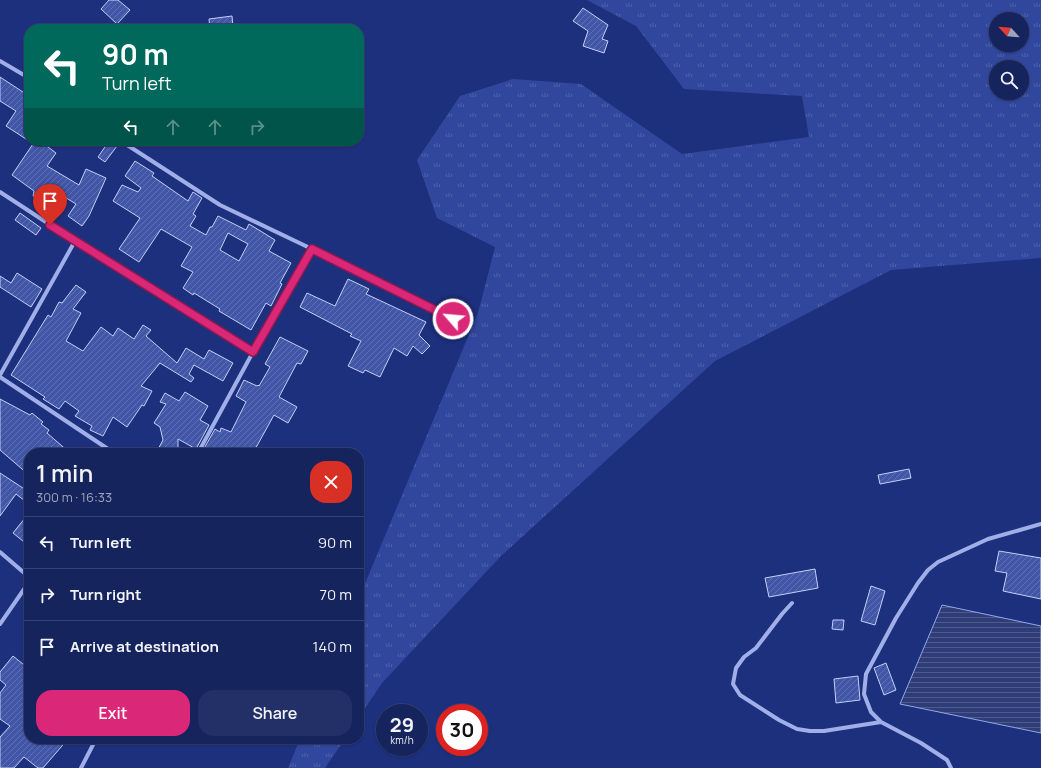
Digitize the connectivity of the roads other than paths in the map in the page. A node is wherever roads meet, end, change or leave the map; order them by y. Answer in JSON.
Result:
{"nodes":[{"id":1,"x":0,"y":61,"type":"edge"},
{"id":2,"x":24,"y":75,"type":"edge"},
{"id":3,"x":129,"y":146,"type":"edge"},
{"id":4,"x":0,"y":192,"type":"edge"},
{"id":5,"x":75,"y":241,"type":"junction"},
{"id":6,"x":312,"y":249,"type":"junction"},
{"id":7,"x":453,"y":319,"type":"dead end"},
{"id":8,"x":253,"y":352,"type":"junction"},
{"id":9,"x":0,"y":376,"type":"edge"},
{"id":10,"x":107,"y":448,"type":"edge"},
{"id":11,"x":201,"y":448,"type":"edge"},
{"id":12,"x":1041,"y":524,"type":"edge"},
{"id":13,"x":0,"y":552,"type":"edge"},
{"id":14,"x":24,"y":573,"type":"edge"},
{"id":15,"x":24,"y":589,"type":"edge"},
{"id":16,"x":792,"y":603,"type":"dead end"},
{"id":17,"x":0,"y":624,"type":"edge"},
{"id":18,"x":881,"y":722,"type":"junction"},
{"id":19,"x":93,"y":744,"type":"edge"},
{"id":20,"x":81,"y":768,"type":"edge"},
{"id":21,"x":951,"y":768,"type":"edge"}],
"edges":[{"from":1,"to":2,"type":"street"},
{"from":3,"to":6,"type":"street"},
{"from":4,"to":5,"type":"street"},
{"from":5,"to":8,"type":"street"},
{"from":5,"to":9,"type":"street"},
{"from":6,"to":7,"type":"street"},
{"from":6,"to":8,"type":"street"},
{"from":8,"to":11,"type":"street"},
{"from":9,"to":10,"type":"street"},
{"from":12,"to":18,"type":"street"},
{"from":13,"to":14,"type":"street"},
{"from":15,"to":17,"type":"street"},
{"from":16,"to":18,"type":"street"},
{"from":18,"to":21,"type":"street"},
{"from":19,"to":20,"type":"street"}]}
